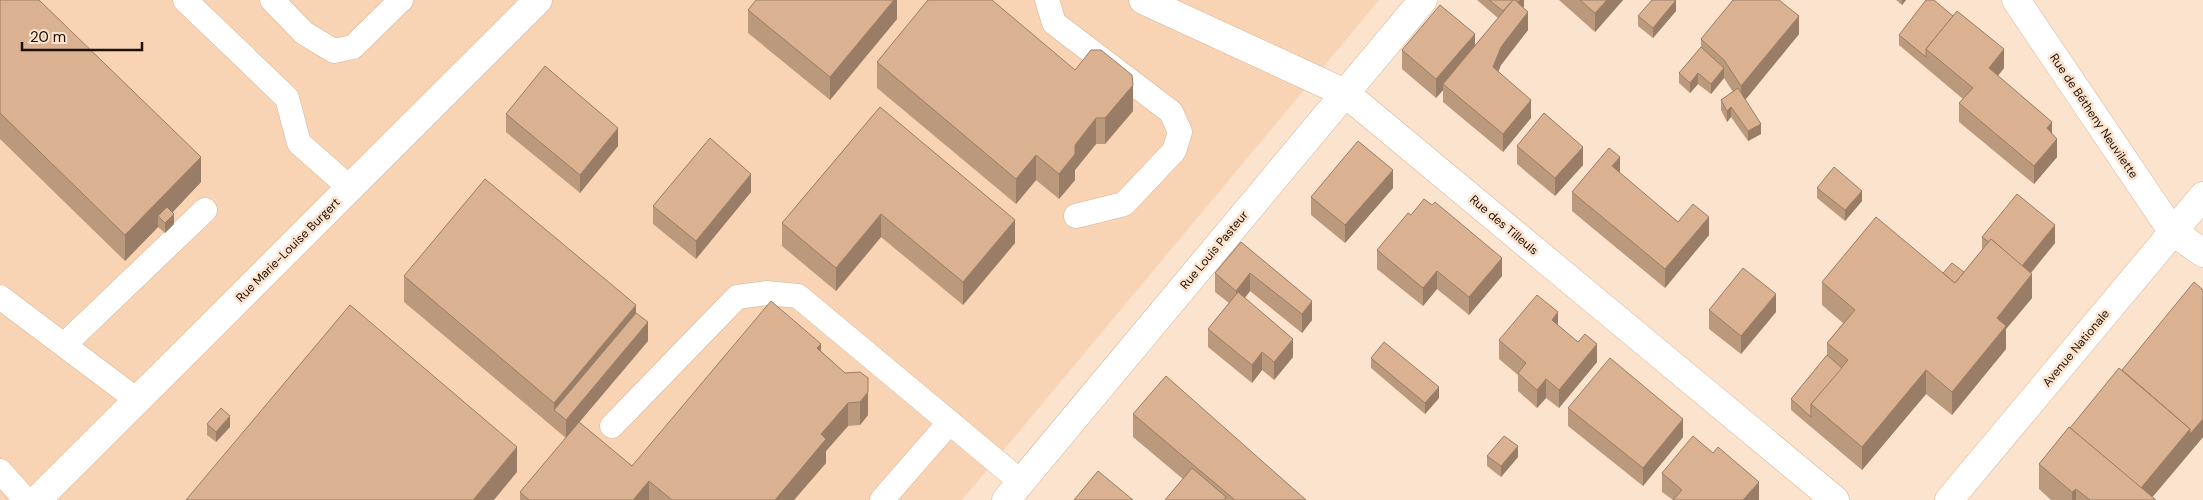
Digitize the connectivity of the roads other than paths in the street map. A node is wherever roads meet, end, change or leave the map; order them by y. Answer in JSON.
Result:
{"nodes":[{"id":1,"x":186,"y":0,"type":"edge"},
{"id":2,"x":272,"y":0,"type":"edge"},
{"id":3,"x":401,"y":0,"type":"edge"},
{"id":4,"x":538,"y":0,"type":"edge"},
{"id":5,"x":1047,"y":0,"type":"edge"},
{"id":6,"x":1423,"y":0,"type":"edge"},
{"id":7,"x":2016,"y":0,"type":"edge"},
{"id":8,"x":1152,"y":2,"type":"edge"},
{"id":9,"x":1345,"y":93,"type":"junction"},
{"id":10,"x":350,"y":188,"type":"junction"},
{"id":11,"x":2203,"y":196,"type":"edge"},
{"id":12,"x":205,"y":210,"type":"dead end"},
{"id":13,"x":1076,"y":216,"type":"dead end"},
{"id":14,"x":2172,"y":231,"type":"junction"},
{"id":15,"x":2203,"y":253,"type":"edge"},
{"id":16,"x":0,"y":297,"type":"edge"},
{"id":17,"x":64,"y":345,"type":"junction"},
{"id":18,"x":137,"y":400,"type":"junction"},
{"id":19,"x":950,"y":422,"type":"junction"},
{"id":20,"x":612,"y":426,"type":"dead end"},
{"id":21,"x":0,"y":471,"type":"edge"},
{"id":22,"x":1014,"y":491,"type":"edge"},
{"id":23,"x":26,"y":500,"type":"edge"},
{"id":24,"x":38,"y":500,"type":"edge"},
{"id":25,"x":882,"y":500,"type":"edge"},
{"id":26,"x":1835,"y":500,"type":"edge"},
{"id":27,"x":1949,"y":500,"type":"edge"}],
"edges":[{"from":1,"to":10,"type":"lane"},
{"from":2,"to":3,"type":"lane"},
{"from":4,"to":10,"type":"street","name":"Rue Marie-Louise Burgert"},
{"from":5,"to":13,"type":"lane"},
{"from":6,"to":9,"type":"street","name":"Rue Louis Pasteur"},
{"from":7,"to":14,"type":"street","name":"Rue de Bétheny Neuvilette"},
{"from":8,"to":9,"type":"street","name":"Rue des Tilleuls"},
{"from":9,"to":22,"type":"street","name":"Rue Louis Pasteur"},
{"from":9,"to":26,"type":"street","name":"Rue des Tilleuls"},
{"from":10,"to":18,"type":"street","name":"Rue Marie-Louise Burgert"},
{"from":11,"to":14,"type":"street","name":"Avenue Nationale"},
{"from":12,"to":17,"type":"lane"},
{"from":14,"to":15,"type":"street"},
{"from":14,"to":27,"type":"street","name":"Avenue Nationale"},
{"from":16,"to":17,"type":"lane"},
{"from":17,"to":18,"type":"lane"},
{"from":18,"to":24,"type":"street","name":"Rue Marie-Louise Burgert"},
{"from":19,"to":20,"type":"lane"},
{"from":19,"to":22,"type":"lane"},
{"from":19,"to":25,"type":"lane"},
{"from":21,"to":23,"type":"lane"}]}
